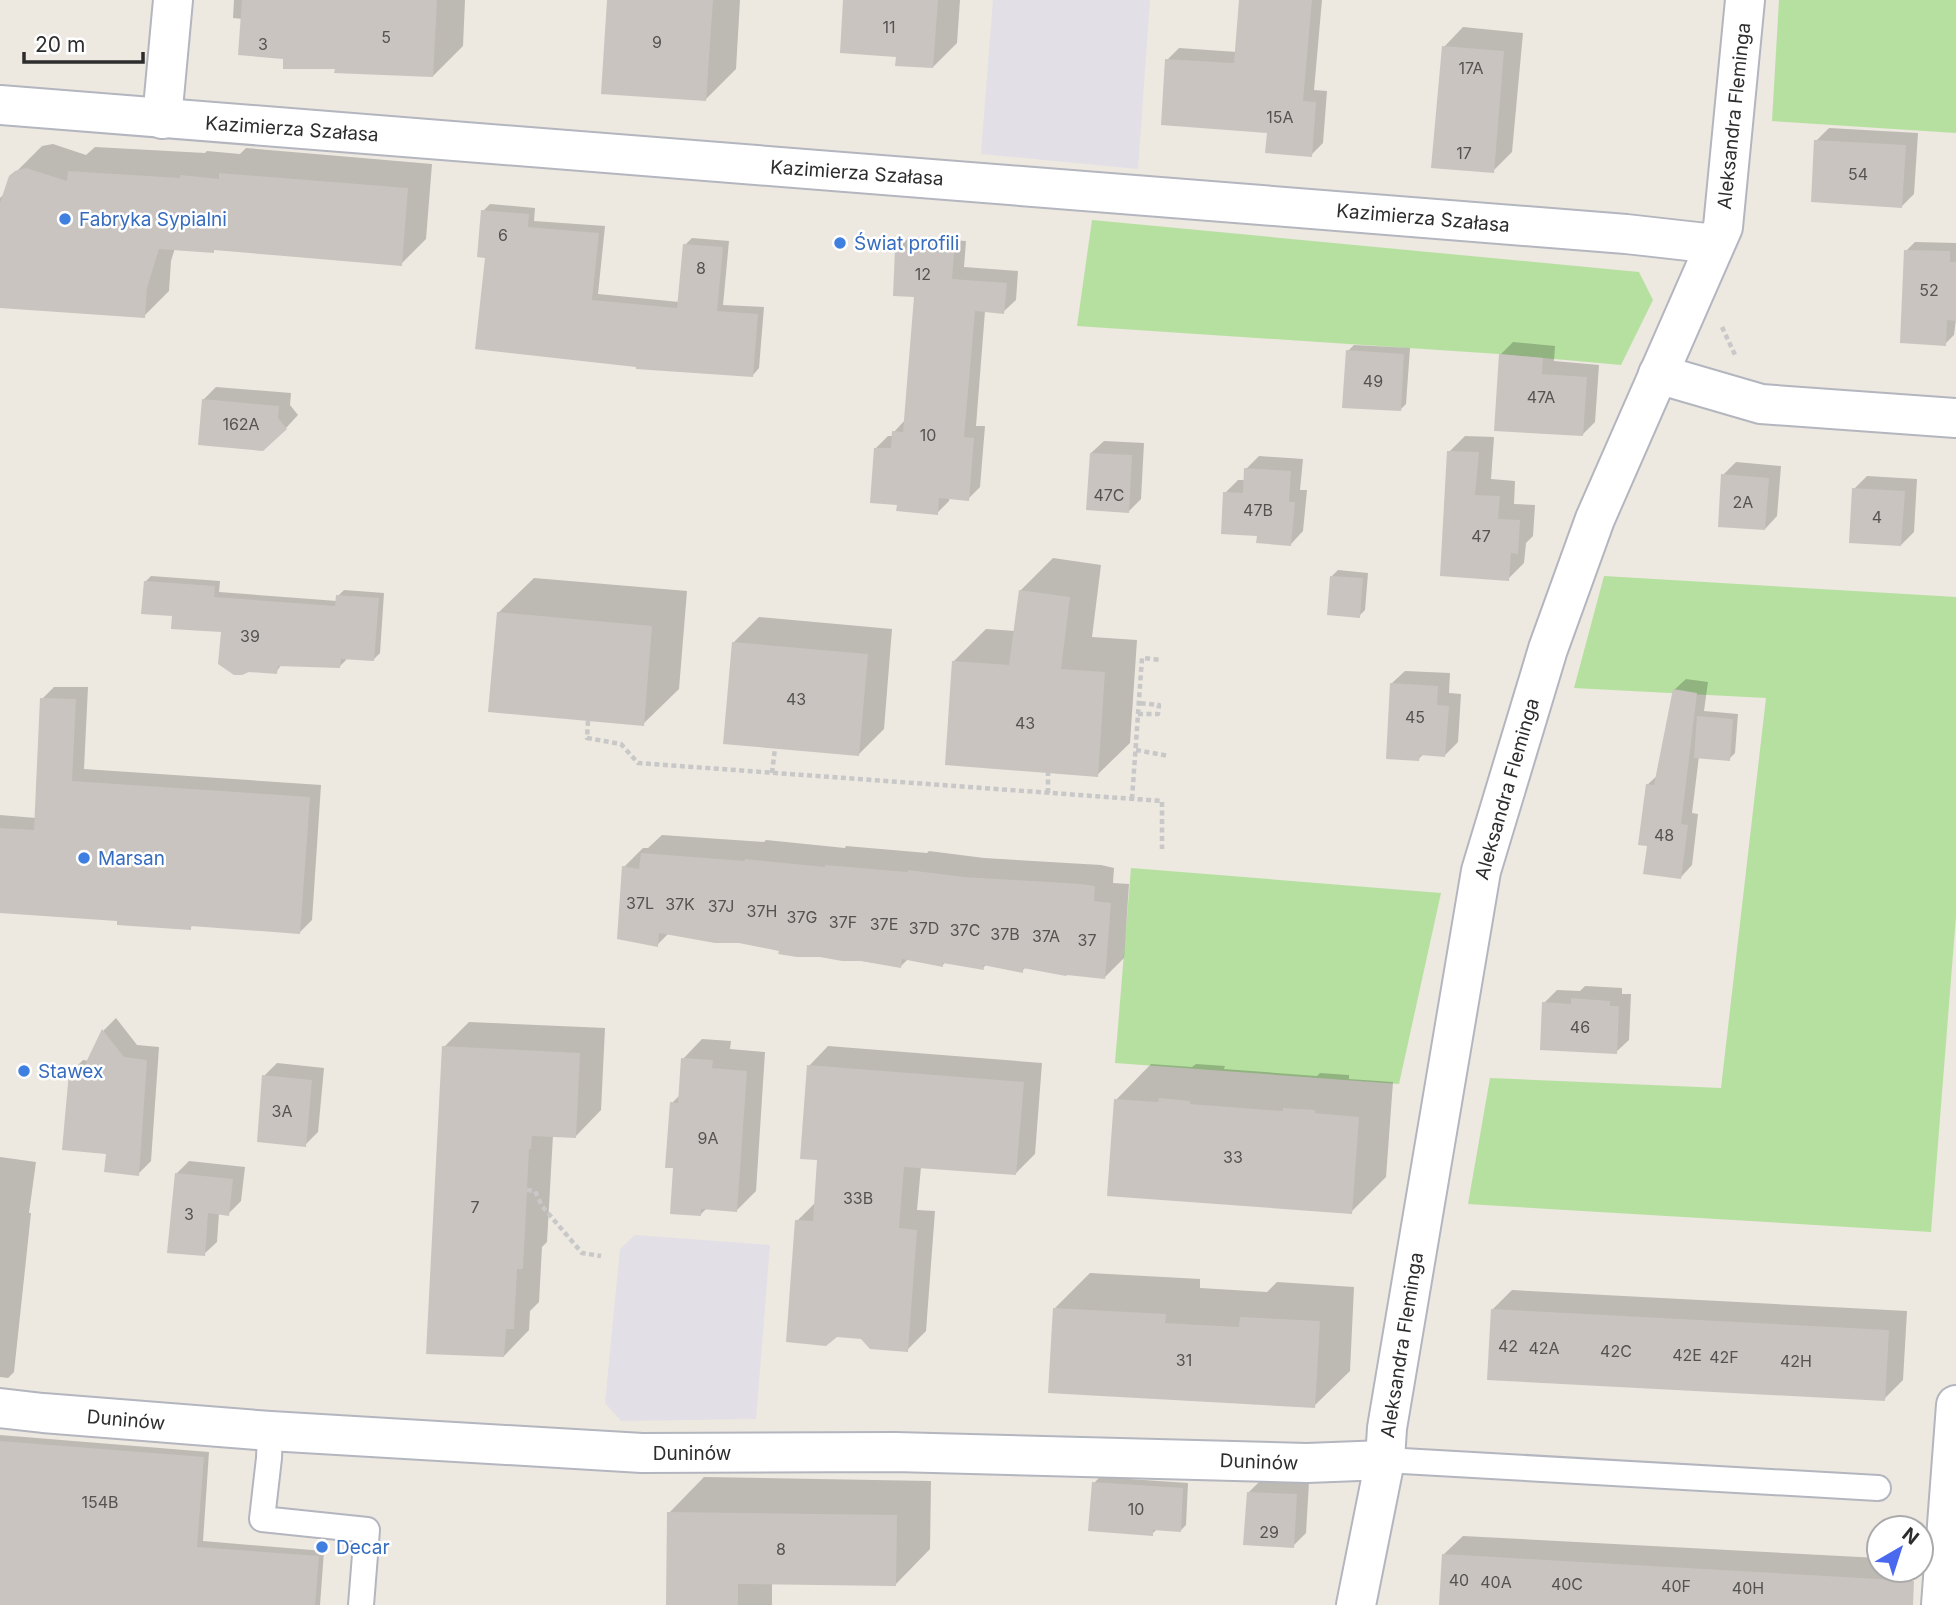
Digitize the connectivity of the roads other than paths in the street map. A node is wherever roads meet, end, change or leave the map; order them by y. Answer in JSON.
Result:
{"nodes":[{"id":1,"x":173,"y":0,"type":"edge"},
{"id":2,"x":1745,"y":0,"type":"edge"},
{"id":3,"x":0,"y":105,"type":"edge"},
{"id":4,"x":162,"y":118,"type":"junction"},
{"id":5,"x":1714,"y":244,"type":"junction"},
{"id":6,"x":1658,"y":374,"type":"junction"},
{"id":7,"x":1956,"y":418,"type":"edge"},
{"id":8,"x":1956,"y":1405,"type":"edge"},
{"id":9,"x":0,"y":1408,"type":"edge"},
{"id":10,"x":270,"y":1431,"type":"junction"},
{"id":11,"x":1385,"y":1460,"type":"junction"},
{"id":12,"x":1878,"y":1488,"type":"dead end"},
{"id":13,"x":361,"y":1605,"type":"edge"},
{"id":14,"x":1356,"y":1605,"type":"edge"},
{"id":15,"x":1941,"y":1605,"type":"edge"}],
"edges":[{"from":1,"to":4,"type":"street"},
{"from":2,"to":5,"type":"street","name":"Aleksandra Fleminga"},
{"from":3,"to":4,"type":"street","name":"Kazimierza Szałasa"},
{"from":4,"to":5,"type":"street","name":"Kazimierza Szałasa"},
{"from":5,"to":6,"type":"street","name":"Aleksandra Fleminga"},
{"from":6,"to":7,"type":"street"},
{"from":6,"to":11,"type":"street","name":"Aleksandra Fleminga"},
{"from":8,"to":15,"type":"street"},
{"from":9,"to":10,"type":"street","name":"Duninów"},
{"from":10,"to":11,"type":"street","name":"Duninów"},
{"from":10,"to":13,"type":"lane"},
{"from":11,"to":12,"type":"lane"},
{"from":11,"to":14,"type":"street","name":"Aleksandra Fleminga"}]}
